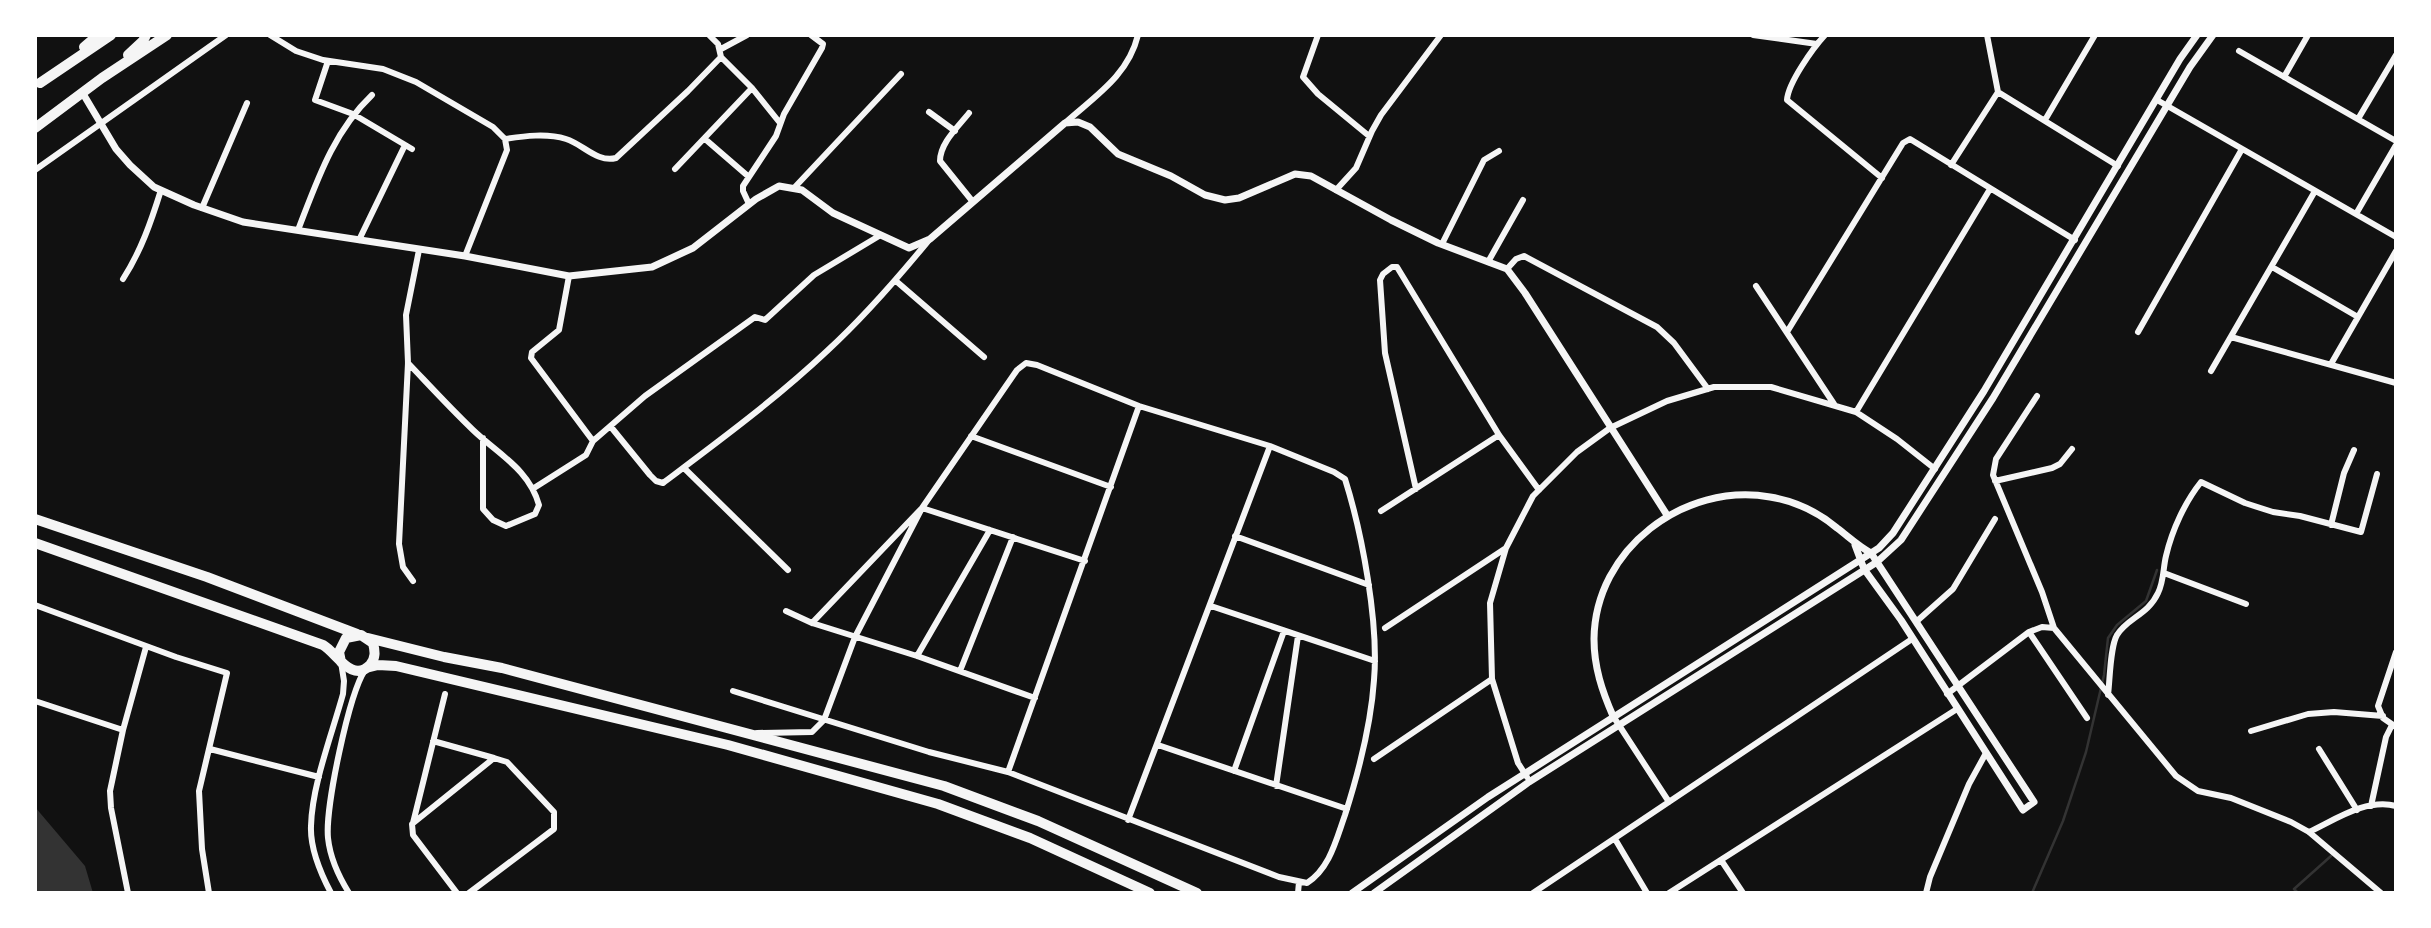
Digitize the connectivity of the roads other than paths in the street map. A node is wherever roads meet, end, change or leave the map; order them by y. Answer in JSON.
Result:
{"nodes":[{"id":1,"x":97,"y":35,"type":"edge"},
{"id":2,"x":111,"y":35,"type":"edge"},
{"id":3,"x":146,"y":35,"type":"edge"},
{"id":4,"x":167,"y":35,"type":"edge"},
{"id":5,"x":226,"y":35,"type":"edge"},
{"id":6,"x":270,"y":35,"type":"edge"},
{"id":7,"x":709,"y":35,"type":"edge"},
{"id":8,"x":747,"y":35,"type":"edge"},
{"id":9,"x":811,"y":35,"type":"edge"},
{"id":10,"x":1138,"y":35,"type":"edge"},
{"id":11,"x":1318,"y":35,"type":"edge"},
{"id":12,"x":1441,"y":35,"type":"edge"},
{"id":13,"x":1753,"y":35,"type":"edge"},
{"id":14,"x":1825,"y":35,"type":"edge"},
{"id":15,"x":2095,"y":35,"type":"edge"},
{"id":16,"x":2197,"y":35,"type":"edge"},
{"id":17,"x":2214,"y":35,"type":"edge"},
{"id":18,"x":2308,"y":35,"type":"edge"},
{"id":19,"x":1988,"y":37,"type":"edge"},
{"id":20,"x":1817,"y":44,"type":"junction"},
{"id":21,"x":2239,"y":51,"type":"dead end"},
{"id":22,"x":721,"y":53,"type":"junction"},
{"id":23,"x":2396,"y":55,"type":"edge"},
{"id":24,"x":328,"y":61,"type":"junction"},
{"id":25,"x":901,"y":74,"type":"dead end"},
{"id":26,"x":2284,"y":77,"type":"junction"},
{"id":27,"x":102,"y":78,"type":"junction"},
{"id":28,"x":37,"y":84,"type":"edge"},
{"id":29,"x":752,"y":88,"type":"junction"},
{"id":30,"x":82,"y":92,"type":"junction"},
{"id":31,"x":1998,"y":92,"type":"junction"},
{"id":32,"x":373,"y":95,"type":"dead end"},
{"id":33,"x":2157,"y":100,"type":"junction"},
{"id":34,"x":247,"y":103,"type":"dead end"},
{"id":35,"x":2168,"y":106,"type":"junction"},
{"id":36,"x":929,"y":112,"type":"dead end"},
{"id":37,"x":969,"y":113,"type":"dead end"},
{"id":38,"x":353,"y":114,"type":"junction"},
{"id":39,"x":2358,"y":119,"type":"junction"},
{"id":40,"x":2045,"y":120,"type":"junction"},
{"id":41,"x":780,"y":123,"type":"junction"},
{"id":42,"x":1065,"y":123,"type":"junction"},
{"id":43,"x":101,"y":125,"type":"junction"},
{"id":44,"x":35,"y":128,"type":"edge"},
{"id":45,"x":955,"y":131,"type":"junction"},
{"id":46,"x":1369,"y":136,"type":"junction"},
{"id":47,"x":505,"y":139,"type":"junction"},
{"id":48,"x":705,"y":139,"type":"junction"},
{"id":49,"x":2396,"y":143,"type":"edge"},
{"id":50,"x":404,"y":145,"type":"junction"},
{"id":51,"x":412,"y":149,"type":"dead end"},
{"id":52,"x":2242,"y":149,"type":"junction"},
{"id":53,"x":1499,"y":151,"type":"dead end"},
{"id":54,"x":1951,"y":165,"type":"junction"},
{"id":55,"x":2118,"y":166,"type":"junction"},
{"id":56,"x":676,"y":169,"type":"dead end"},
{"id":57,"x":35,"y":170,"type":"edge"},
{"id":58,"x":749,"y":177,"type":"junction"},
{"id":59,"x":1882,"y":178,"type":"junction"},
{"id":60,"x":794,"y":188,"type":"junction"},
{"id":61,"x":1990,"y":189,"type":"junction"},
{"id":62,"x":161,"y":190,"type":"junction"},
{"id":63,"x":1336,"y":190,"type":"junction"},
{"id":64,"x":2315,"y":191,"type":"junction"},
{"id":65,"x":1523,"y":200,"type":"dead end"},
{"id":66,"x":973,"y":202,"type":"junction"},
{"id":67,"x":749,"y":204,"type":"junction"},
{"id":68,"x":202,"y":208,"type":"junction"},
{"id":69,"x":2356,"y":214,"type":"junction"},
{"id":70,"x":298,"y":230,"type":"junction"},
{"id":71,"x":879,"y":236,"type":"junction"},
{"id":72,"x":2396,"y":237,"type":"edge"},
{"id":73,"x":930,"y":239,"type":"junction"},
{"id":74,"x":359,"y":240,"type":"junction"},
{"id":75,"x":2075,"y":240,"type":"junction"},
{"id":76,"x":1442,"y":244,"type":"junction"},
{"id":77,"x":419,"y":250,"type":"junction"},
{"id":78,"x":2396,"y":251,"type":"edge"},
{"id":79,"x":465,"y":256,"type":"junction"},
{"id":80,"x":1488,"y":262,"type":"junction"},
{"id":81,"x":2272,"y":267,"type":"junction"},
{"id":82,"x":1507,"y":269,"type":"junction"},
{"id":83,"x":569,"y":276,"type":"junction"},
{"id":84,"x":123,"y":279,"type":"dead end"},
{"id":85,"x":896,"y":281,"type":"junction"},
{"id":86,"x":1756,"y":286,"type":"dead end"},
{"id":87,"x":2358,"y":317,"type":"junction"},
{"id":88,"x":1787,"y":332,"type":"junction"},
{"id":89,"x":2138,"y":332,"type":"dead end"},
{"id":90,"x":2231,"y":337,"type":"junction"},
{"id":91,"x":984,"y":356,"type":"dead end"},
{"id":92,"x":408,"y":363,"type":"junction"},
{"id":93,"x":2331,"y":364,"type":"junction"},
{"id":94,"x":2211,"y":372,"type":"dead end"},
{"id":95,"x":2396,"y":383,"type":"edge"},
{"id":96,"x":1708,"y":388,"type":"junction"},
{"id":97,"x":2036,"y":396,"type":"dead end"},
{"id":98,"x":1834,"y":405,"type":"junction"},
{"id":99,"x":1139,"y":406,"type":"junction"},
{"id":100,"x":1856,"y":412,"type":"junction"},
{"id":101,"x":611,"y":426,"type":"junction"},
{"id":102,"x":1610,"y":428,"type":"junction"},
{"id":103,"x":1499,"y":435,"type":"junction"},
{"id":104,"x":971,"y":436,"type":"junction"},
{"id":105,"x":483,"y":438,"type":"junction"},
{"id":106,"x":593,"y":441,"type":"junction"},
{"id":107,"x":1270,"y":446,"type":"junction"},
{"id":108,"x":2072,"y":449,"type":"dead end"},
{"id":109,"x":2354,"y":450,"type":"dead end"},
{"id":110,"x":684,"y":468,"type":"junction"},
{"id":111,"x":1934,"y":469,"type":"junction"},
{"id":112,"x":2377,"y":474,"type":"dead end"},
{"id":113,"x":1995,"y":481,"type":"junction"},
{"id":114,"x":1111,"y":487,"type":"junction"},
{"id":115,"x":534,"y":488,"type":"junction"},
{"id":116,"x":1416,"y":489,"type":"junction"},
{"id":117,"x":1539,"y":490,"type":"junction"},
{"id":118,"x":922,"y":508,"type":"junction"},
{"id":119,"x":1381,"y":511,"type":"dead end"},
{"id":120,"x":1667,"y":515,"type":"junction"},
{"id":121,"x":35,"y":519,"type":"edge"},
{"id":122,"x":1995,"y":519,"type":"dead end"},
{"id":123,"x":2332,"y":525,"type":"junction"},
{"id":124,"x":990,"y":530,"type":"junction"},
{"id":125,"x":1235,"y":536,"type":"junction"},
{"id":126,"x":1013,"y":537,"type":"junction"},
{"id":127,"x":35,"y":543,"type":"edge"},
{"id":128,"x":1855,"y":545,"type":"junction"},
{"id":129,"x":1506,"y":548,"type":"junction"},
{"id":130,"x":1871,"y":553,"type":"junction"},
{"id":131,"x":1085,"y":561,"type":"junction"},
{"id":132,"x":1860,"y":561,"type":"junction"},
{"id":133,"x":1877,"y":562,"type":"junction"},
{"id":134,"x":1864,"y":569,"type":"junction"},
{"id":135,"x":788,"y":570,"type":"dead end"},
{"id":136,"x":2164,"y":573,"type":"junction"},
{"id":137,"x":412,"y":581,"type":"dead end"},
{"id":138,"x":1368,"y":585,"type":"junction"},
{"id":139,"x":35,"y":604,"type":"edge"},
{"id":140,"x":2246,"y":604,"type":"dead end"},
{"id":141,"x":1211,"y":606,"type":"junction"},
{"id":142,"x":786,"y":611,"type":"dead end"},
{"id":143,"x":1917,"y":621,"type":"junction"},
{"id":144,"x":813,"y":623,"type":"junction"},
{"id":145,"x":1385,"y":628,"type":"dead end"},
{"id":146,"x":2054,"y":628,"type":"junction"},
{"id":147,"x":1284,"y":631,"type":"junction"},
{"id":148,"x":2029,"y":632,"type":"junction"},
{"id":149,"x":357,"y":634,"type":"junction"},
{"id":150,"x":1298,"y":636,"type":"junction"},
{"id":151,"x":855,"y":637,"type":"junction"},
{"id":152,"x":368,"y":638,"type":"junction"},
{"id":153,"x":1912,"y":639,"type":"junction"},
{"id":154,"x":146,"y":647,"type":"junction"},
{"id":155,"x":2396,"y":652,"type":"edge"},
{"id":156,"x":917,"y":656,"type":"junction"},
{"id":157,"x":1375,"y":661,"type":"junction"},
{"id":158,"x":341,"y":662,"type":"junction"},
{"id":159,"x":366,"y":668,"type":"junction"},
{"id":160,"x":960,"y":671,"type":"junction"},
{"id":161,"x":1492,"y":678,"type":"junction"},
{"id":162,"x":1957,"y":687,"type":"junction"},
{"id":163,"x":733,"y":691,"type":"dead end"},
{"id":164,"x":2107,"y":693,"type":"junction"},
{"id":165,"x":444,"y":694,"type":"dead end"},
{"id":166,"x":1947,"y":694,"type":"junction"},
{"id":167,"x":1035,"y":698,"type":"junction"},
{"id":168,"x":35,"y":701,"type":"edge"},
{"id":169,"x":1957,"y":709,"type":"junction"},
{"id":170,"x":1613,"y":716,"type":"junction"},
{"id":171,"x":2383,"y":716,"type":"junction"},
{"id":172,"x":2087,"y":718,"type":"dead end"},
{"id":173,"x":824,"y":720,"type":"junction"},
{"id":174,"x":1619,"y":724,"type":"junction"},
{"id":175,"x":2394,"y":726,"type":"edge"},
{"id":176,"x":123,"y":730,"type":"junction"},
{"id":177,"x":2252,"y":731,"type":"dead end"},
{"id":178,"x":750,"y":733,"type":"junction"},
{"id":179,"x":433,"y":741,"type":"junction"},
{"id":180,"x":1158,"y":745,"type":"junction"},
{"id":181,"x":210,"y":749,"type":"junction"},
{"id":182,"x":2319,"y":749,"type":"dead end"},
{"id":183,"x":1986,"y":753,"type":"junction"},
{"id":184,"x":494,"y":758,"type":"junction"},
{"id":185,"x":1374,"y":759,"type":"dead end"},
{"id":186,"x":1234,"y":771,"type":"junction"},
{"id":187,"x":1008,"y":772,"type":"junction"},
{"id":188,"x":1524,"y":774,"type":"junction"},
{"id":189,"x":319,"y":777,"type":"junction"},
{"id":190,"x":1530,"y":782,"type":"junction"},
{"id":191,"x":1276,"y":786,"type":"junction"},
{"id":192,"x":1669,"y":802,"type":"junction"},
{"id":193,"x":2371,"y":806,"type":"junction"},
{"id":194,"x":2396,"y":806,"type":"edge"},
{"id":195,"x":1346,"y":809,"type":"junction"},
{"id":196,"x":2357,"y":810,"type":"junction"},
{"id":197,"x":1128,"y":820,"type":"junction"},
{"id":198,"x":412,"y":824,"type":"junction"},
{"id":199,"x":2309,"y":832,"type":"junction"},
{"id":200,"x":1615,"y":839,"type":"junction"},
{"id":201,"x":1721,"y":860,"type":"junction"},
{"id":202,"x":1299,"y":882,"type":"junction"},
{"id":203,"x":1544,"y":890,"type":"edge"},
{"id":204,"x":128,"y":893,"type":"edge"},
{"id":205,"x":209,"y":893,"type":"edge"},
{"id":206,"x":331,"y":893,"type":"edge"},
{"id":207,"x":349,"y":893,"type":"edge"},
{"id":208,"x":457,"y":893,"type":"edge"},
{"id":209,"x":469,"y":893,"type":"edge"},
{"id":210,"x":1150,"y":893,"type":"edge"},
{"id":211,"x":1197,"y":893,"type":"edge"},
{"id":212,"x":1298,"y":893,"type":"edge"},
{"id":213,"x":1352,"y":893,"type":"edge"},
{"id":214,"x":1374,"y":893,"type":"edge"},
{"id":215,"x":1533,"y":893,"type":"edge"},
{"id":216,"x":1647,"y":893,"type":"edge"},
{"id":217,"x":1669,"y":893,"type":"edge"},
{"id":218,"x":1743,"y":893,"type":"edge"},
{"id":219,"x":1926,"y":893,"type":"edge"},
{"id":220,"x":2381,"y":893,"type":"edge"}],
"edges":[{"from":1,"to":28,"type":"main road"},
{"from":2,"to":28,"type":"main road"},
{"from":3,"to":27,"type":"main road"},
{"from":4,"to":27,"type":"main road"},
{"from":5,"to":43,"type":"street"},
{"from":6,"to":24,"type":"street"},
{"from":7,"to":22,"type":"street"},
{"from":8,"to":22,"type":"street"},
{"from":9,"to":41,"type":"street"},
{"from":10,"to":42,"type":"street"},
{"from":11,"to":46,"type":"street"},
{"from":12,"to":46,"type":"street"},
{"from":13,"to":20,"type":"street"},
{"from":14,"to":20,"type":"street"},
{"from":15,"to":40,"type":"street"},
{"from":16,"to":33,"type":"street"},
{"from":17,"to":35,"type":"street"},
{"from":18,"to":26,"type":"street"},
{"from":19,"to":31,"type":"street"},
{"from":20,"to":59,"type":"street"},
{"from":21,"to":26,"type":"street"},
{"from":22,"to":29,"type":"street"},
{"from":22,"to":47,"type":"street"},
{"from":23,"to":39,"type":"street"},
{"from":24,"to":38,"type":"street"},
{"from":24,"to":47,"type":"street"},
{"from":25,"to":60,"type":"street"},
{"from":26,"to":39,"type":"street"},
{"from":27,"to":30,"type":"main road"},
{"from":29,"to":41,"type":"street"},
{"from":29,"to":48,"type":"street"},
{"from":30,"to":43,"type":"street"},
{"from":30,"to":44,"type":"main road"},
{"from":31,"to":40,"type":"street"},
{"from":31,"to":54,"type":"street"},
{"from":32,"to":38,"type":"street"},
{"from":33,"to":35,"type":"street"},
{"from":33,"to":55,"type":"street"},
{"from":34,"to":68,"type":"street"},
{"from":35,"to":52,"type":"street"},
{"from":35,"to":133,"type":"street"},
{"from":36,"to":45,"type":"street"},
{"from":37,"to":45,"type":"street"},
{"from":38,"to":50,"type":"street"},
{"from":38,"to":70,"type":"street"},
{"from":39,"to":49,"type":"street"},
{"from":40,"to":55,"type":"street"},
{"from":41,"to":58,"type":"street"},
{"from":42,"to":63,"type":"street"},
{"from":42,"to":66,"type":"street"},
{"from":43,"to":57,"type":"street"},
{"from":43,"to":62,"type":"street"},
{"from":45,"to":66,"type":"street"},
{"from":46,"to":63,"type":"street"},
{"from":47,"to":79,"type":"street"},
{"from":48,"to":56,"type":"street"},
{"from":48,"to":58,"type":"street"},
{"from":49,"to":69,"type":"street"},
{"from":50,"to":51,"type":"street"},
{"from":50,"to":74,"type":"street"},
{"from":52,"to":64,"type":"street"},
{"from":52,"to":89,"type":"street"},
{"from":53,"to":76,"type":"street"},
{"from":54,"to":59,"type":"street"},
{"from":54,"to":61,"type":"street"},
{"from":55,"to":75,"type":"street"},
{"from":58,"to":67,"type":"street"},
{"from":59,"to":88,"type":"street"},
{"from":60,"to":67,"type":"street"},
{"from":60,"to":71,"type":"street"},
{"from":61,"to":75,"type":"street"},
{"from":61,"to":100,"type":"street"},
{"from":62,"to":68,"type":"street"},
{"from":62,"to":84,"type":"street"},
{"from":63,"to":76,"type":"street"},
{"from":64,"to":69,"type":"street"},
{"from":64,"to":81,"type":"street"},
{"from":65,"to":80,"type":"street"},
{"from":66,"to":73,"type":"street"},
{"from":67,"to":83,"type":"street"},
{"from":68,"to":70,"type":"street"},
{"from":69,"to":72,"type":"street"},
{"from":70,"to":74,"type":"street"},
{"from":71,"to":73,"type":"street"},
{"from":71,"to":101,"type":"street"},
{"from":73,"to":85,"type":"street"},
{"from":74,"to":77,"type":"street"},
{"from":75,"to":111,"type":"street"},
{"from":76,"to":80,"type":"street"},
{"from":77,"to":79,"type":"street"},
{"from":77,"to":92,"type":"street"},
{"from":78,"to":87,"type":"street"},
{"from":79,"to":83,"type":"street"},
{"from":80,"to":82,"type":"street"},
{"from":81,"to":87,"type":"street"},
{"from":81,"to":90,"type":"street"},
{"from":82,"to":96,"type":"street"},
{"from":82,"to":102,"type":"street"},
{"from":83,"to":106,"type":"street"},
{"from":85,"to":91,"type":"street"},
{"from":85,"to":110,"type":"street"},
{"from":86,"to":88,"type":"street"},
{"from":87,"to":93,"type":"street"},
{"from":88,"to":98,"type":"street"},
{"from":90,"to":93,"type":"street"},
{"from":90,"to":94,"type":"street"},
{"from":92,"to":105,"type":"street"},
{"from":92,"to":137,"type":"street"},
{"from":93,"to":95,"type":"street"},
{"from":96,"to":98,"type":"street"},
{"from":96,"to":102,"type":"street"},
{"from":97,"to":113,"type":"street"},
{"from":98,"to":100,"type":"street"},
{"from":99,"to":104,"type":"street"},
{"from":99,"to":107,"type":"street"},
{"from":99,"to":114,"type":"street"},
{"from":100,"to":111,"type":"street"},
{"from":101,"to":106,"type":"street"},
{"from":101,"to":110,"type":"street"},
{"from":102,"to":117,"type":"street"},
{"from":102,"to":120,"type":"street"},
{"from":103,"to":116,"type":"street"},
{"from":103,"to":116,"type":"street"},
{"from":103,"to":117,"type":"street"},
{"from":104,"to":114,"type":"street"},
{"from":104,"to":118,"type":"street"},
{"from":105,"to":115,"type":"street"},
{"from":105,"to":115,"type":"street"},
{"from":106,"to":115,"type":"street"},
{"from":107,"to":125,"type":"street"},
{"from":107,"to":138,"type":"street"},
{"from":108,"to":113,"type":"street"},
{"from":109,"to":123,"type":"street"},
{"from":110,"to":135,"type":"street"},
{"from":111,"to":130,"type":"street"},
{"from":112,"to":123,"type":"street"},
{"from":113,"to":146,"type":"street"},
{"from":114,"to":131,"type":"street"},
{"from":116,"to":119,"type":"street"},
{"from":117,"to":129,"type":"street"},
{"from":118,"to":124,"type":"street"},
{"from":118,"to":144,"type":"street"},
{"from":118,"to":151,"type":"street"},
{"from":120,"to":128,"type":"street"},
{"from":120,"to":170,"type":"street"},
{"from":121,"to":149,"type":"main road"},
{"from":122,"to":143,"type":"street"},
{"from":123,"to":136,"type":"street"},
{"from":124,"to":126,"type":"street"},
{"from":124,"to":156,"type":"street"},
{"from":125,"to":138,"type":"street"},
{"from":125,"to":141,"type":"street"},
{"from":126,"to":131,"type":"street"},
{"from":126,"to":160,"type":"street"},
{"from":127,"to":158,"type":"main road"},
{"from":128,"to":130,"type":"street"},
{"from":128,"to":132,"type":"street"},
{"from":129,"to":145,"type":"street"},
{"from":129,"to":161,"type":"street"},
{"from":130,"to":132,"type":"street"},
{"from":130,"to":133,"type":"street"},
{"from":131,"to":167,"type":"street"},
{"from":132,"to":134,"type":"street"},
{"from":132,"to":170,"type":"street"},
{"from":133,"to":134,"type":"street"},
{"from":133,"to":143,"type":"street"},
{"from":134,"to":153,"type":"street"},
{"from":134,"to":174,"type":"street"},
{"from":136,"to":140,"type":"street"},
{"from":136,"to":164,"type":"street"},
{"from":138,"to":157,"type":"street"},
{"from":139,"to":154,"type":"street"},
{"from":141,"to":147,"type":"street"},
{"from":141,"to":180,"type":"street"},
{"from":142,"to":144,"type":"street"},
{"from":143,"to":162,"type":"street"},
{"from":144,"to":151,"type":"street"},
{"from":146,"to":148,"type":"street"},
{"from":146,"to":164,"type":"street"},
{"from":147,"to":150,"type":"street"},
{"from":147,"to":186,"type":"street"},
{"from":148,"to":162,"type":"street"},
{"from":148,"to":172,"type":"street"},
{"from":149,"to":152,"type":"main road"},
{"from":149,"to":158,"type":"main road"},
{"from":150,"to":157,"type":"street"},
{"from":150,"to":191,"type":"street"},
{"from":151,"to":156,"type":"street"},
{"from":151,"to":173,"type":"street"},
{"from":152,"to":159,"type":"main road"},
{"from":152,"to":178,"type":"main road"},
{"from":153,"to":166,"type":"street"},
{"from":153,"to":192,"type":"street"},
{"from":154,"to":176,"type":"street"},
{"from":154,"to":181,"type":"street"},
{"from":155,"to":171,"type":"street"},
{"from":156,"to":160,"type":"street"},
{"from":157,"to":195,"type":"street"},
{"from":158,"to":159,"type":"main road"},
{"from":158,"to":189,"type":"street"},
{"from":159,"to":207,"type":"street"},
{"from":159,"to":210,"type":"main road"},
{"from":160,"to":167,"type":"street"},
{"from":161,"to":185,"type":"street"},
{"from":161,"to":188,"type":"street"},
{"from":162,"to":166,"type":"street"},
{"from":162,"to":183,"type":"street"},
{"from":163,"to":173,"type":"street"},
{"from":164,"to":199,"type":"street"},
{"from":165,"to":179,"type":"street"},
{"from":166,"to":169,"type":"street"},
{"from":167,"to":187,"type":"street"},
{"from":168,"to":176,"type":"street"},
{"from":169,"to":183,"type":"street"},
{"from":169,"to":201,"type":"street"},
{"from":170,"to":174,"type":"street"},
{"from":170,"to":188,"type":"street"},
{"from":171,"to":175,"type":"street"},
{"from":171,"to":177,"type":"street"},
{"from":173,"to":178,"type":"street"},
{"from":173,"to":187,"type":"street"},
{"from":174,"to":190,"type":"street"},
{"from":174,"to":192,"type":"street"},
{"from":175,"to":193,"type":"street"},
{"from":176,"to":204,"type":"street"},
{"from":178,"to":211,"type":"main road"},
{"from":179,"to":184,"type":"street"},
{"from":179,"to":198,"type":"street"},
{"from":180,"to":186,"type":"street"},
{"from":180,"to":197,"type":"street"},
{"from":181,"to":189,"type":"street"},
{"from":181,"to":205,"type":"street"},
{"from":182,"to":196,"type":"street"},
{"from":183,"to":219,"type":"street"},
{"from":184,"to":198,"type":"street"},
{"from":184,"to":209,"type":"street"},
{"from":186,"to":191,"type":"street"},
{"from":187,"to":197,"type":"street"},
{"from":188,"to":190,"type":"street"},
{"from":188,"to":213,"type":"street"},
{"from":189,"to":206,"type":"street"},
{"from":190,"to":214,"type":"street"},
{"from":191,"to":195,"type":"street"},
{"from":192,"to":200,"type":"street"},
{"from":193,"to":194,"type":"street"},
{"from":193,"to":196,"type":"street"},
{"from":195,"to":202,"type":"street"},
{"from":196,"to":199,"type":"street"},
{"from":197,"to":202,"type":"street"},
{"from":198,"to":208,"type":"street"},
{"from":199,"to":220,"type":"street"},
{"from":200,"to":203,"type":"street"},
{"from":200,"to":216,"type":"street"},
{"from":201,"to":217,"type":"street"},
{"from":201,"to":218,"type":"street"},
{"from":202,"to":212,"type":"street"},
{"from":203,"to":215,"type":"street"}]}
